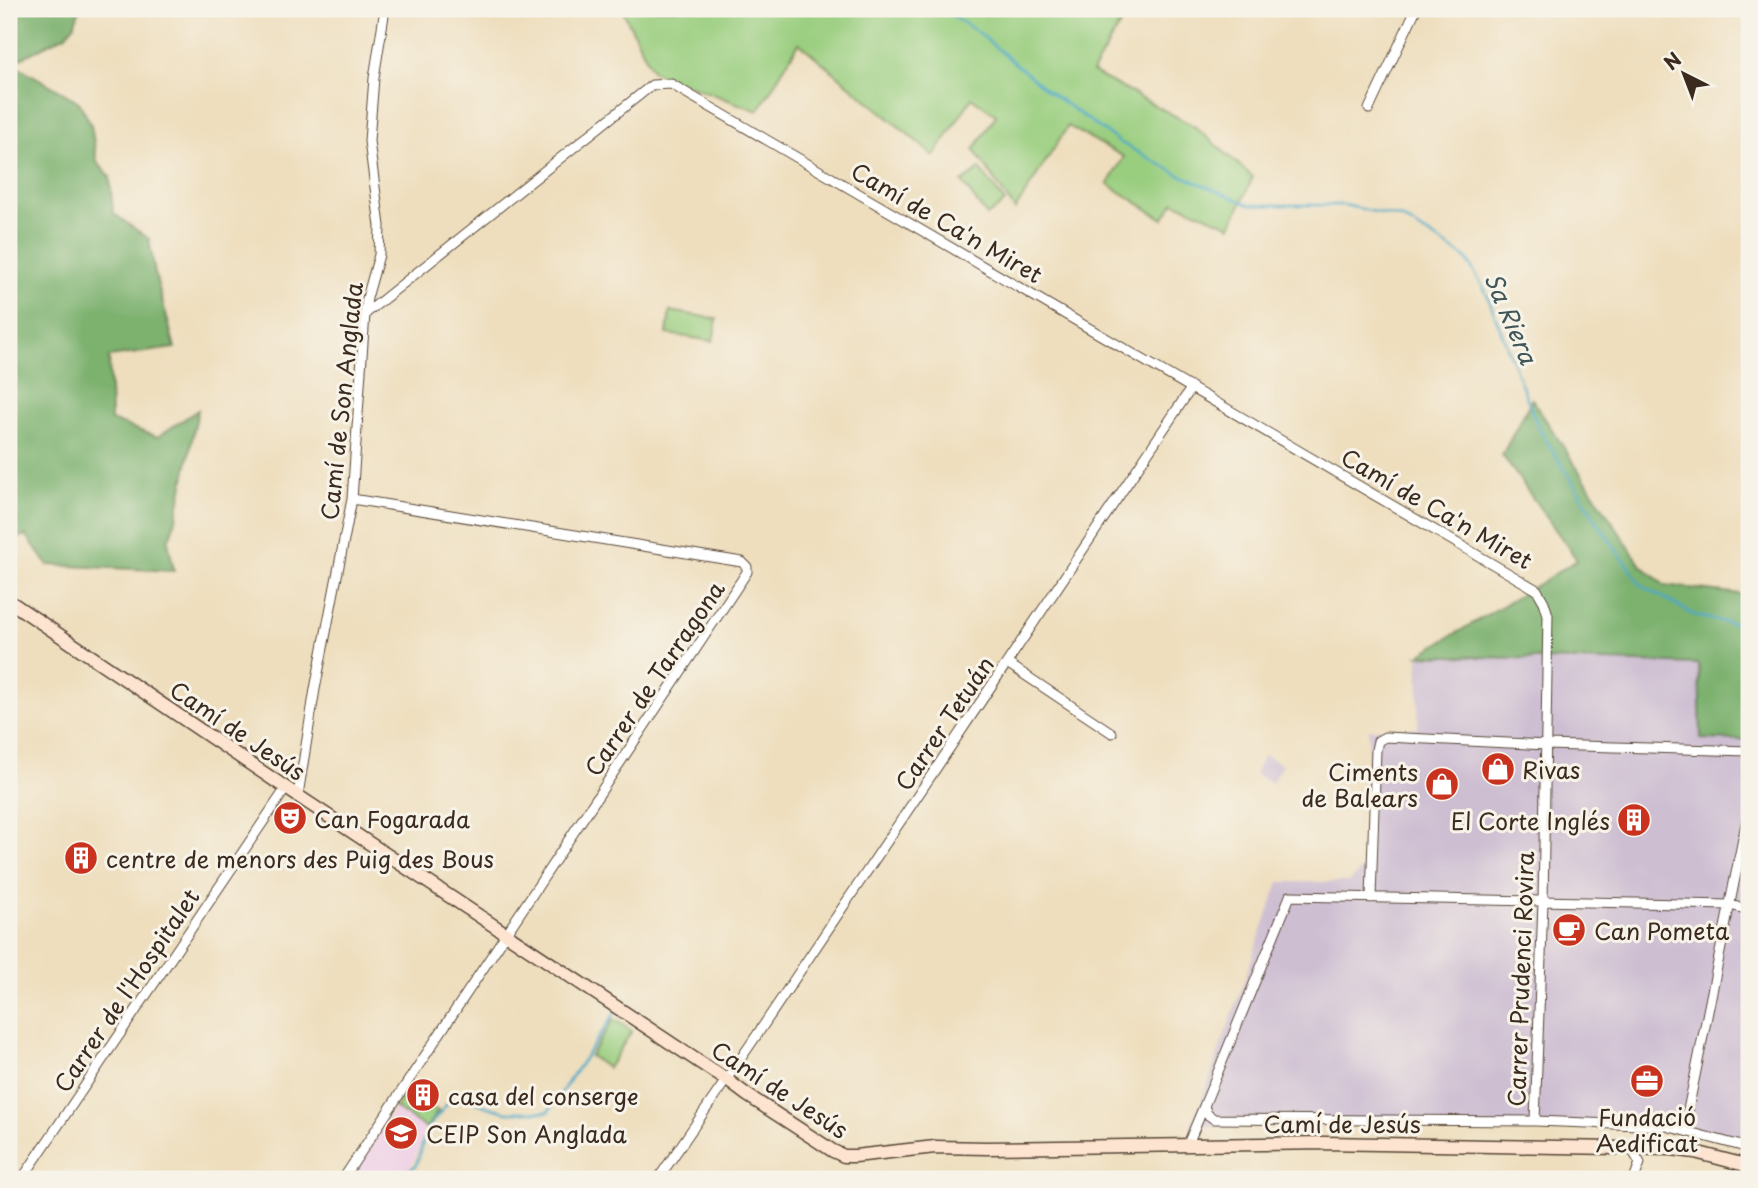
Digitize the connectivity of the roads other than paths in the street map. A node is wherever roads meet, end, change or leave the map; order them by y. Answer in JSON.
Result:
{"nodes":[{"id":1,"x":384,"y":9,"type":"edge"},
{"id":2,"x":1416,"y":9,"type":"edge"},
{"id":3,"x":1369,"y":109,"type":"dead end"},
{"id":4,"x":365,"y":314,"type":"junction"},
{"id":5,"x":1192,"y":387,"type":"junction"},
{"id":6,"x":352,"y":499,"type":"junction"},
{"id":7,"x":1537,"y":590,"type":"joint"},
{"id":8,"x":9,"y":601,"type":"edge"},
{"id":9,"x":1007,"y":663,"type":"junction"},
{"id":10,"x":1112,"y":733,"type":"dead end"},
{"id":11,"x":1547,"y":745,"type":"junction"},
{"id":12,"x":1749,"y":751,"type":"edge"},
{"id":13,"x":292,"y":792,"type":"junction"},
{"id":14,"x":1749,"y":809,"type":"edge"},
{"id":15,"x":1371,"y":898,"type":"junction"},
{"id":16,"x":1543,"y":902,"type":"junction"},
{"id":17,"x":1730,"y":905,"type":"junction"},
{"id":18,"x":1749,"y":910,"type":"edge"},
{"id":19,"x":507,"y":933,"type":"junction"},
{"id":20,"x":726,"y":1080,"type":"junction"},
{"id":21,"x":1206,"y":1110,"type":"junction"},
{"id":22,"x":1535,"y":1121,"type":"junction"},
{"id":23,"x":1684,"y":1130,"type":"junction"},
{"id":24,"x":1188,"y":1144,"type":"junction"},
{"id":25,"x":1631,"y":1148,"type":"junction"},
{"id":26,"x":1749,"y":1148,"type":"edge"},
{"id":27,"x":1749,"y":1166,"type":"edge"},
{"id":28,"x":22,"y":1179,"type":"edge"},
{"id":29,"x":343,"y":1179,"type":"edge"},
{"id":30,"x":658,"y":1179,"type":"edge"},
{"id":31,"x":1634,"y":1179,"type":"edge"}],
"edges":[{"from":1,"to":4,"type":"street","name":"Camí de Son Anglada"},
{"from":2,"to":3,"type":"street"},
{"from":4,"to":5,"type":"street","name":"Camí de Ca'n Miret"},
{"from":4,"to":6,"type":"street","name":"Camí de Son Anglada"},
{"from":5,"to":7,"type":"street","name":"Camí de Ca'n Miret"},
{"from":5,"to":9,"type":"street","name":"Carrer Tetuán"},
{"from":6,"to":13,"type":"street","name":"Camí de Son Anglada"},
{"from":6,"to":19,"type":"street","name":"Carrer de Tarragona"},
{"from":7,"to":11,"type":"street","name":"Carrer Prudenci Rovira"},
{"from":8,"to":13,"type":"street","name":"Camí de Jesús"},
{"from":9,"to":10,"type":"street"},
{"from":9,"to":20,"type":"street","name":"Carrer Tetuán"},
{"from":11,"to":12,"type":"street"},
{"from":11,"to":15,"type":"street"},
{"from":11,"to":16,"type":"street","name":"Carrer Prudenci Rovira"},
{"from":13,"to":19,"type":"street","name":"Camí de Jesús"},
{"from":13,"to":28,"type":"street","name":"Carrer de l'Hospitalet"},
{"from":14,"to":17,"type":"street"},
{"from":15,"to":16,"type":"street"},
{"from":15,"to":21,"type":"street"},
{"from":16,"to":17,"type":"street"},
{"from":16,"to":22,"type":"street","name":"Carrer Prudenci Rovira"},
{"from":17,"to":18,"type":"street"},
{"from":17,"to":23,"type":"street"},
{"from":19,"to":20,"type":"street","name":"Camí de Jesús"},
{"from":19,"to":29,"type":"street"},
{"from":20,"to":24,"type":"street","name":"Camí de Jesús"},
{"from":20,"to":30,"type":"street","name":"Carrer Tetuán"},
{"from":21,"to":22,"type":"street","name":"Camí de Jesús"},
{"from":21,"to":24,"type":"street"},
{"from":22,"to":23,"type":"street","name":"Camí de Jesús"},
{"from":23,"to":26,"type":"street","name":"Camí de Jesús"},
{"from":24,"to":25,"type":"street","name":"Camí de Jesús"},
{"from":25,"to":27,"type":"street","name":"Camí de Jesús"},
{"from":25,"to":31,"type":"street"}]}
